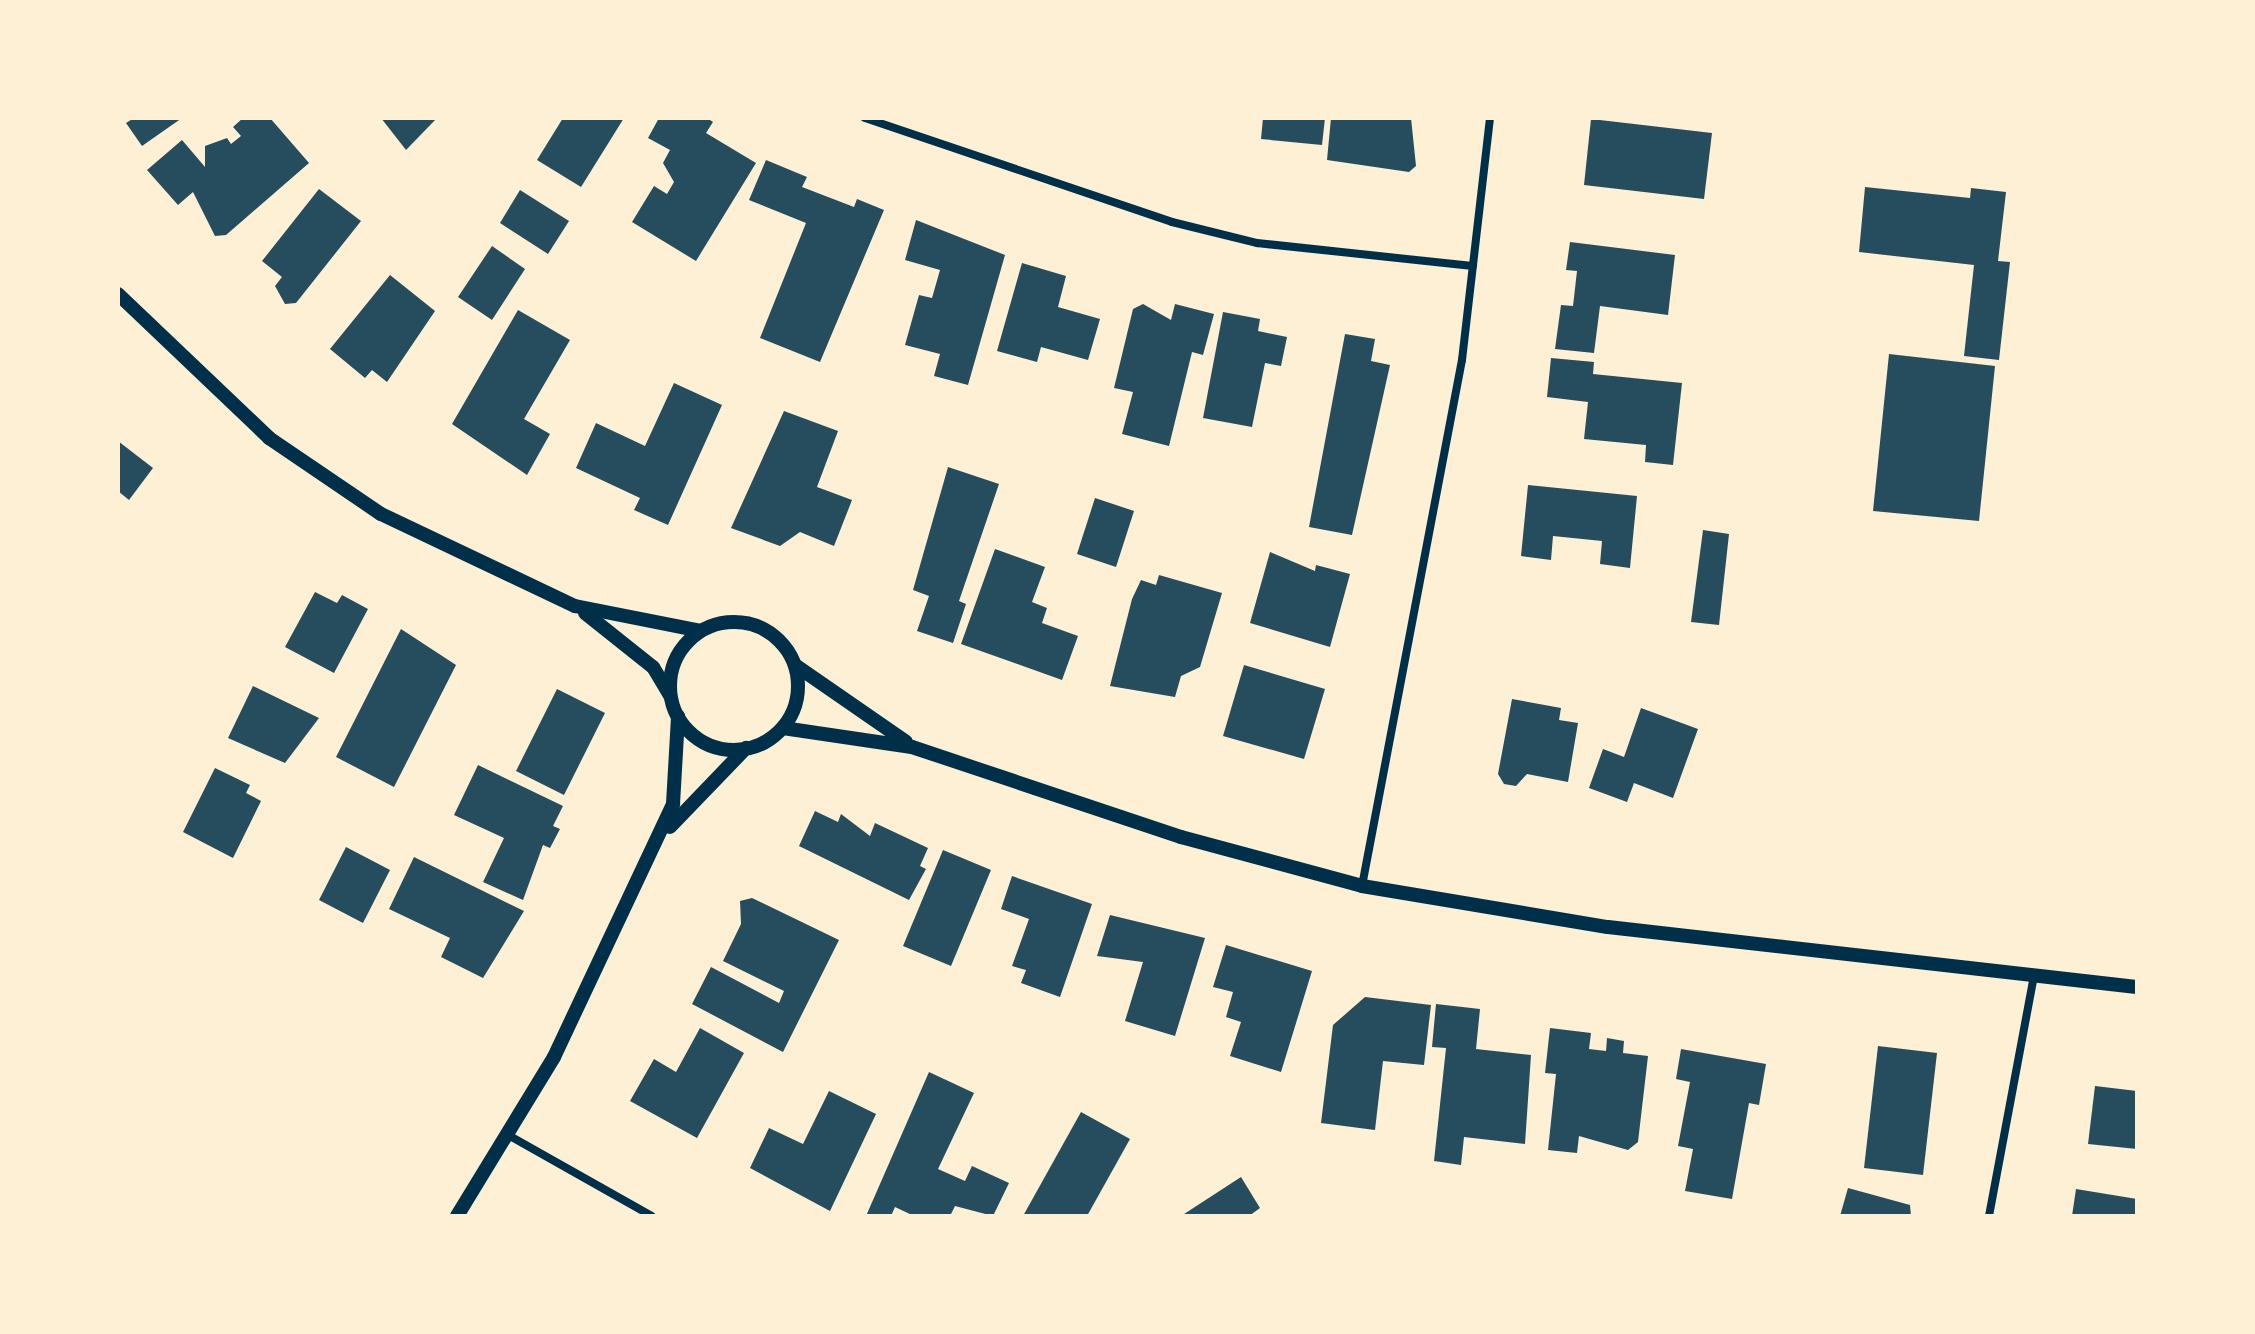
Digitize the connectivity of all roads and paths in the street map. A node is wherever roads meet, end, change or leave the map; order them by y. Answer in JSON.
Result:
{"nodes":[{"id":1,"x":865,"y":118,"type":"edge"},
{"id":2,"x":1490,"y":118,"type":"edge"},
{"id":3,"x":1473,"y":266,"type":"junction"},
{"id":4,"x":118,"y":294,"type":"edge"},
{"id":5,"x":575,"y":606,"type":"junction"},
{"id":6,"x":701,"y":631,"type":"junction"},
{"id":7,"x":795,"y":665,"type":"junction"},
{"id":8,"x":671,"y":697,"type":"junction"},
{"id":9,"x":678,"y":716,"type":"junction"},
{"id":10,"x":783,"y":728,"type":"junction"},
{"id":11,"x":912,"y":747,"type":"junction"},
{"id":12,"x":746,"y":748,"type":"junction"},
{"id":13,"x":651,"y":853,"type":"junction"},
{"id":14,"x":1362,"y":886,"type":"junction"},
{"id":15,"x":2034,"y":975,"type":"junction"},
{"id":16,"x":2137,"y":987,"type":"edge"},
{"id":17,"x":508,"y":1135,"type":"junction"},
{"id":18,"x":457,"y":1216,"type":"edge"},
{"id":19,"x":652,"y":1216,"type":"edge"},
{"id":20,"x":1989,"y":1216,"type":"edge"}],
"edges":[{"from":1,"to":3,"type":"street"},
{"from":2,"to":3,"type":"street"},
{"from":3,"to":14,"type":"street"},
{"from":4,"to":5,"type":"street"},
{"from":5,"to":6,"type":"street"},
{"from":5,"to":8,"type":"street"},
{"from":6,"to":7,"type":"street"},
{"from":6,"to":8,"type":"street"},
{"from":7,"to":10,"type":"street"},
{"from":7,"to":11,"type":"street"},
{"from":8,"to":9,"type":"street"},
{"from":9,"to":12,"type":"street"},
{"from":9,"to":13,"type":"street"},
{"from":10,"to":11,"type":"street"},
{"from":10,"to":12,"type":"street"},
{"from":11,"to":14,"type":"street"},
{"from":12,"to":13,"type":"street"},
{"from":13,"to":17,"type":"street"},
{"from":14,"to":15,"type":"street"},
{"from":15,"to":16,"type":"street"},
{"from":15,"to":20,"type":"street"},
{"from":17,"to":18,"type":"street"},
{"from":17,"to":19,"type":"street"}]}
